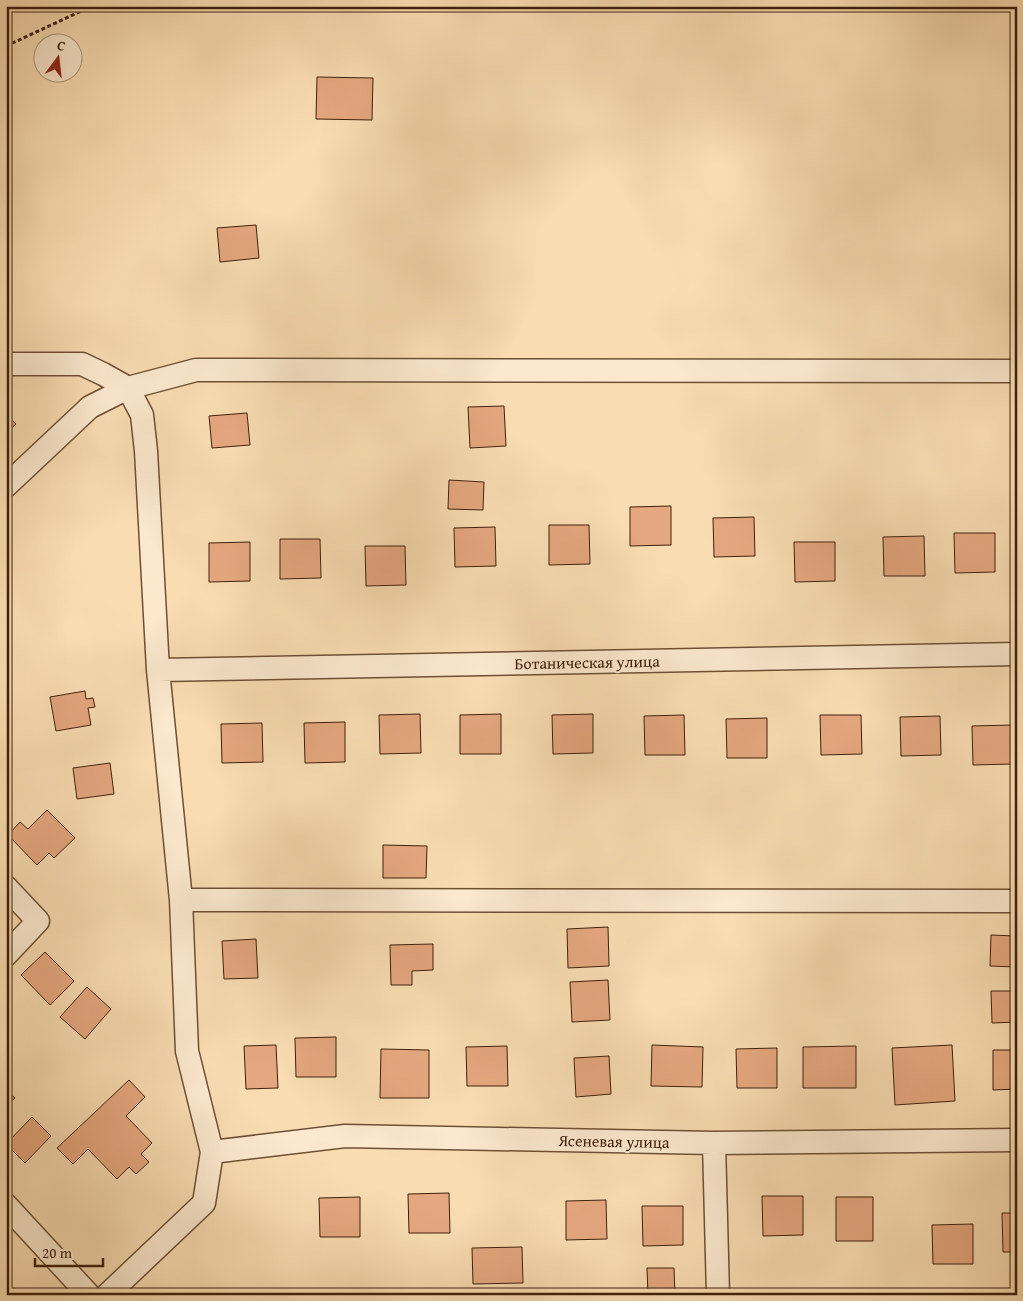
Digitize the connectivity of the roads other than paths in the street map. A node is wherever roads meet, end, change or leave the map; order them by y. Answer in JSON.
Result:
{"nodes":[{"id":1,"x":6,"y":364,"type":"edge"},
{"id":2,"x":1017,"y":371,"type":"edge"},
{"id":3,"x":128,"y":388,"type":"junction"},
{"id":4,"x":6,"y":486,"type":"edge"},
{"id":5,"x":1017,"y":654,"type":"edge"},
{"id":6,"x":158,"y":670,"type":"junction"},
{"id":7,"x":6,"y":887,"type":"edge"},
{"id":8,"x":181,"y":900,"type":"junction"},
{"id":9,"x":1017,"y":901,"type":"edge"},
{"id":10,"x":6,"y":955,"type":"edge"},
{"id":11,"x":1017,"y":1140,"type":"edge"},
{"id":12,"x":714,"y":1143,"type":"junction"},
{"id":13,"x":212,"y":1152,"type":"junction"},
{"id":14,"x":6,"y":1205,"type":"edge"},
{"id":15,"x":89,"y":1295,"type":"edge"},
{"id":16,"x":107,"y":1295,"type":"edge"},
{"id":17,"x":718,"y":1295,"type":"edge"}],
"edges":[{"from":1,"to":3,"type":"street"},
{"from":2,"to":3,"type":"street"},
{"from":3,"to":4,"type":"street"},
{"from":3,"to":6,"type":"street"},
{"from":5,"to":6,"type":"street","name":"Ботаническая улица"},
{"from":6,"to":8,"type":"street"},
{"from":7,"to":10,"type":"street"},
{"from":8,"to":9,"type":"street"},
{"from":8,"to":13,"type":"street"},
{"from":11,"to":12,"type":"street","name":"Ясеневая улица"},
{"from":12,"to":13,"type":"street","name":"Ясеневая улица"},
{"from":12,"to":17,"type":"street"},
{"from":13,"to":16,"type":"street"},
{"from":14,"to":15,"type":"street"}]}
